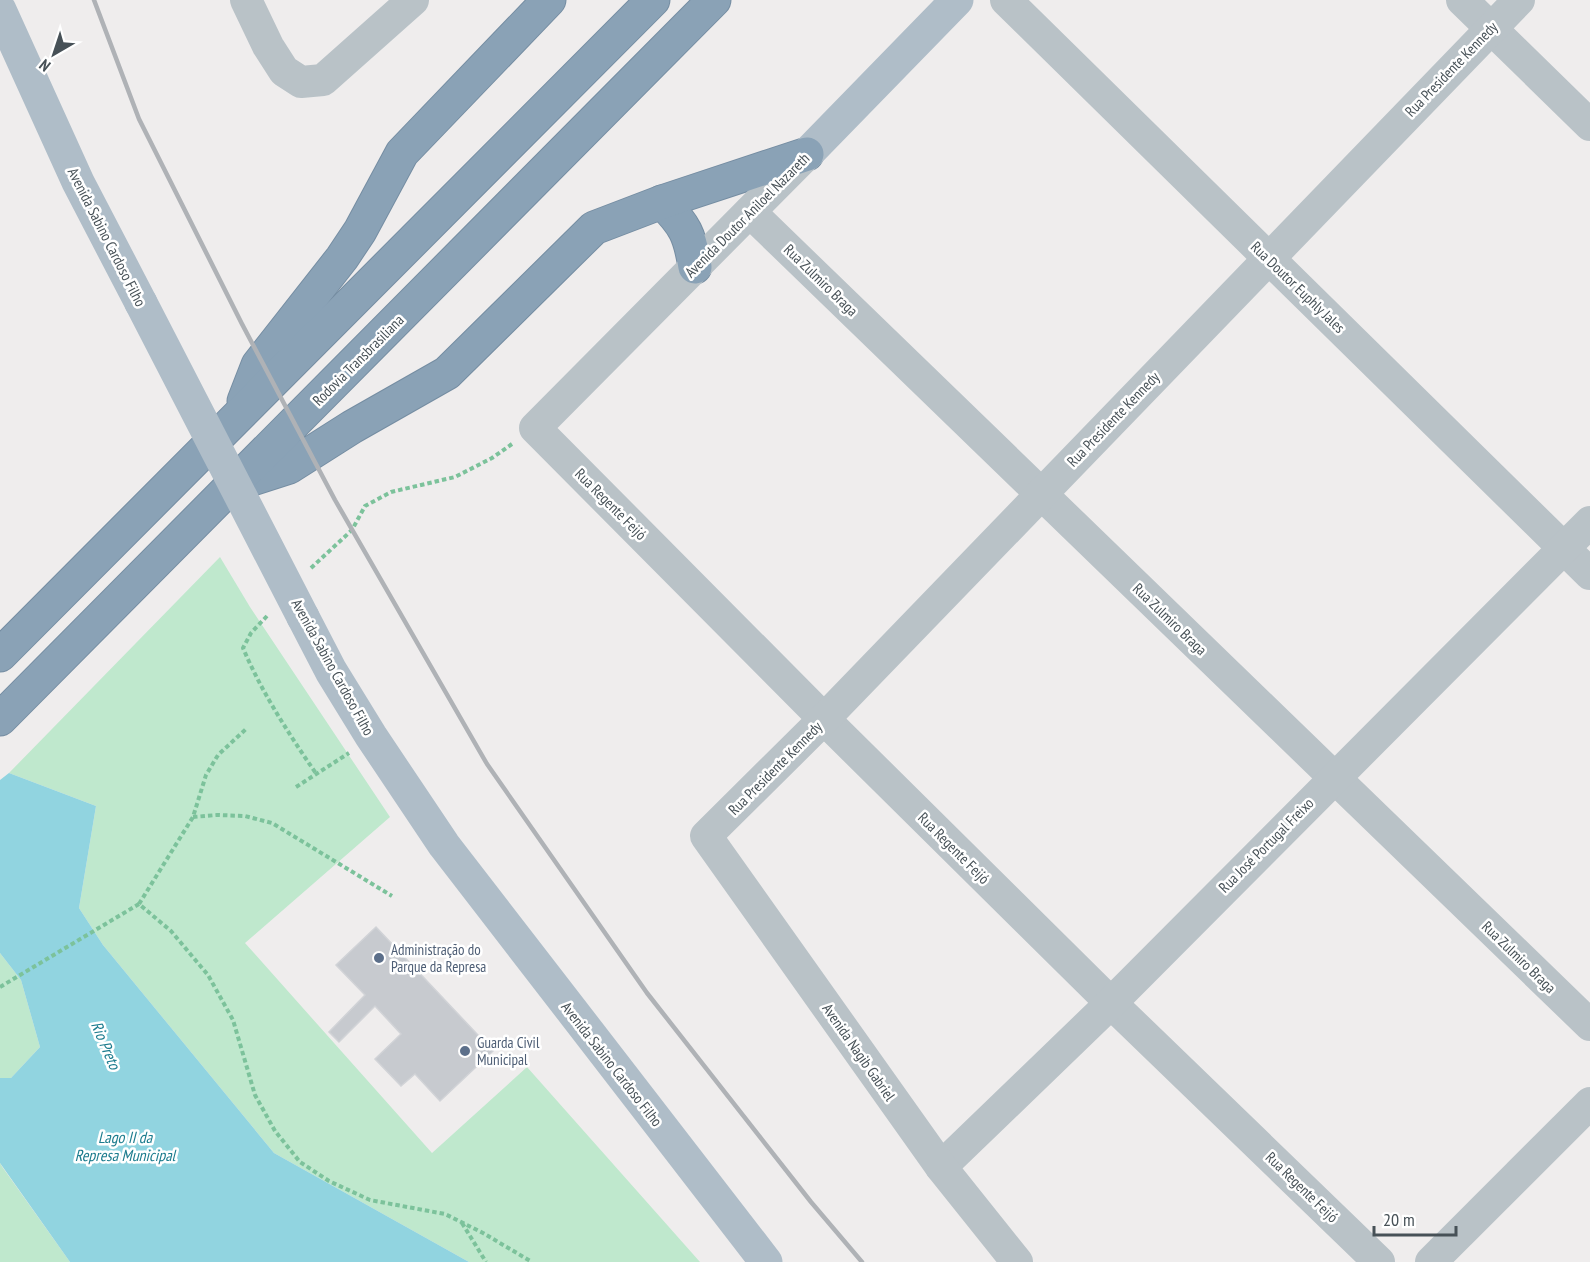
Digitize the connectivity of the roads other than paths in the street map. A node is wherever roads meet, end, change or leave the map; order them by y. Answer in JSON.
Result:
{"nodes":[{"id":1,"x":246,"y":0,"type":"edge"},
{"id":2,"x":413,"y":0,"type":"edge"},
{"id":3,"x":549,"y":0,"type":"edge"},
{"id":4,"x":653,"y":0,"type":"edge"},
{"id":5,"x":714,"y":0,"type":"edge"},
{"id":6,"x":957,"y":0,"type":"edge"},
{"id":7,"x":1006,"y":0,"type":"edge"},
{"id":8,"x":1462,"y":0,"type":"edge"},
{"id":9,"x":1519,"y":0,"type":"edge"},
{"id":10,"x":0,"y":10,"type":"edge"},
{"id":11,"x":1491,"y":28,"type":"junction"},
{"id":12,"x":1590,"y":125,"type":"edge"},
{"id":13,"x":807,"y":154,"type":"junction"},
{"id":14,"x":662,"y":202,"type":"junction"},
{"id":15,"x":750,"y":212,"type":"junction"},
{"id":16,"x":1269,"y":259,"type":"junction"},
{"id":17,"x":695,"y":267,"type":"junction"},
{"id":18,"x":238,"y":417,"type":"junction"},
{"id":19,"x":535,"y":428,"type":"joint"},
{"id":20,"x":233,"y":486,"type":"junction"},
{"id":21,"x":1040,"y":493,"type":"junction"},
{"id":22,"x":1590,"y":522,"type":"edge"},
{"id":23,"x":1564,"y":549,"type":"junction"},
{"id":24,"x":1590,"y":574,"type":"edge"},
{"id":25,"x":0,"y":655,"type":"edge"},
{"id":26,"x":0,"y":719,"type":"edge"},
{"id":27,"x":824,"y":719,"type":"junction"},
{"id":28,"x":1334,"y":777,"type":"junction"},
{"id":29,"x":706,"y":837,"type":"joint"},
{"id":30,"x":1111,"y":1003,"type":"junction"},
{"id":31,"x":1590,"y":1025,"type":"edge"},
{"id":32,"x":1590,"y":1103,"type":"edge"},
{"id":33,"x":941,"y":1167,"type":"junction"},
{"id":34,"x":766,"y":1262,"type":"edge"},
{"id":35,"x":1017,"y":1262,"type":"edge"},
{"id":36,"x":1379,"y":1262,"type":"edge"},
{"id":37,"x":1431,"y":1262,"type":"edge"}],
"edges":[{"from":1,"to":2,"type":"street"},
{"from":3,"to":18,"type":"highway"},
{"from":4,"to":18,"type":"highway"},
{"from":5,"to":20,"type":"highway","name":"Rodovia Transbrasiliana"},
{"from":6,"to":13,"type":"main road","name":"Avenida Doutor Aniloel Nazareth"},
{"from":7,"to":16,"type":"street","name":"Rua Doutor Euphly Jales"},
{"from":8,"to":11,"type":"street"},
{"from":9,"to":11,"type":"street","name":"Rua Presidente Kennedy"},
{"from":10,"to":34,"type":"main road","name":"Avenida Sabino Cardoso Filho","bridge":true},
{"from":11,"to":12,"type":"street"},
{"from":11,"to":16,"type":"street","name":"Rua Presidente Kennedy"},
{"from":13,"to":14,"type":"highway"},
{"from":13,"to":15,"type":"street","name":"Avenida Doutor Aniloel Nazareth"},
{"from":14,"to":17,"type":"highway"},
{"from":14,"to":20,"type":"highway"},
{"from":15,"to":17,"type":"street","name":"Avenida Doutor Aniloel Nazareth"},
{"from":15,"to":21,"type":"street","name":"Rua Zulmiro Braga"},
{"from":16,"to":21,"type":"street","name":"Rua Presidente Kennedy"},
{"from":16,"to":23,"type":"street","name":"Rua Doutor Euphly Jales"},
{"from":17,"to":19,"type":"street","name":"Avenida Doutor Aniloel Nazareth"},
{"from":18,"to":25,"type":"highway"},
{"from":19,"to":27,"type":"street","name":"Rua Regente Feijó"},
{"from":20,"to":26,"type":"highway","name":"Rodovia Transbrasiliana"},
{"from":21,"to":27,"type":"street","name":"Rua Presidente Kennedy"},
{"from":21,"to":28,"type":"street","name":"Rua Zulmiro Braga"},
{"from":22,"to":23,"type":"street","name":"Rua José Portugal Freixo"},
{"from":23,"to":24,"type":"street","name":"Rua Doutor Euphly Jales"},
{"from":23,"to":28,"type":"street","name":"Rua José Portugal Freixo"},
{"from":27,"to":29,"type":"street","name":"Rua Presidente Kennedy"},
{"from":27,"to":30,"type":"street","name":"Rua Regente Feijó"},
{"from":28,"to":30,"type":"street","name":"Rua José Portugal Freixo"},
{"from":28,"to":31,"type":"street","name":"Rua Zulmiro Braga"},
{"from":29,"to":33,"type":"street","name":"Avenida Nagib Gabriel"},
{"from":30,"to":33,"type":"street","name":"Rua José Portugal Freixo"},
{"from":30,"to":36,"type":"street","name":"Rua Regente Feijó"},
{"from":32,"to":37,"type":"street"},
{"from":33,"to":35,"type":"street","name":"Avenida Nagib Gabriel"}]}
